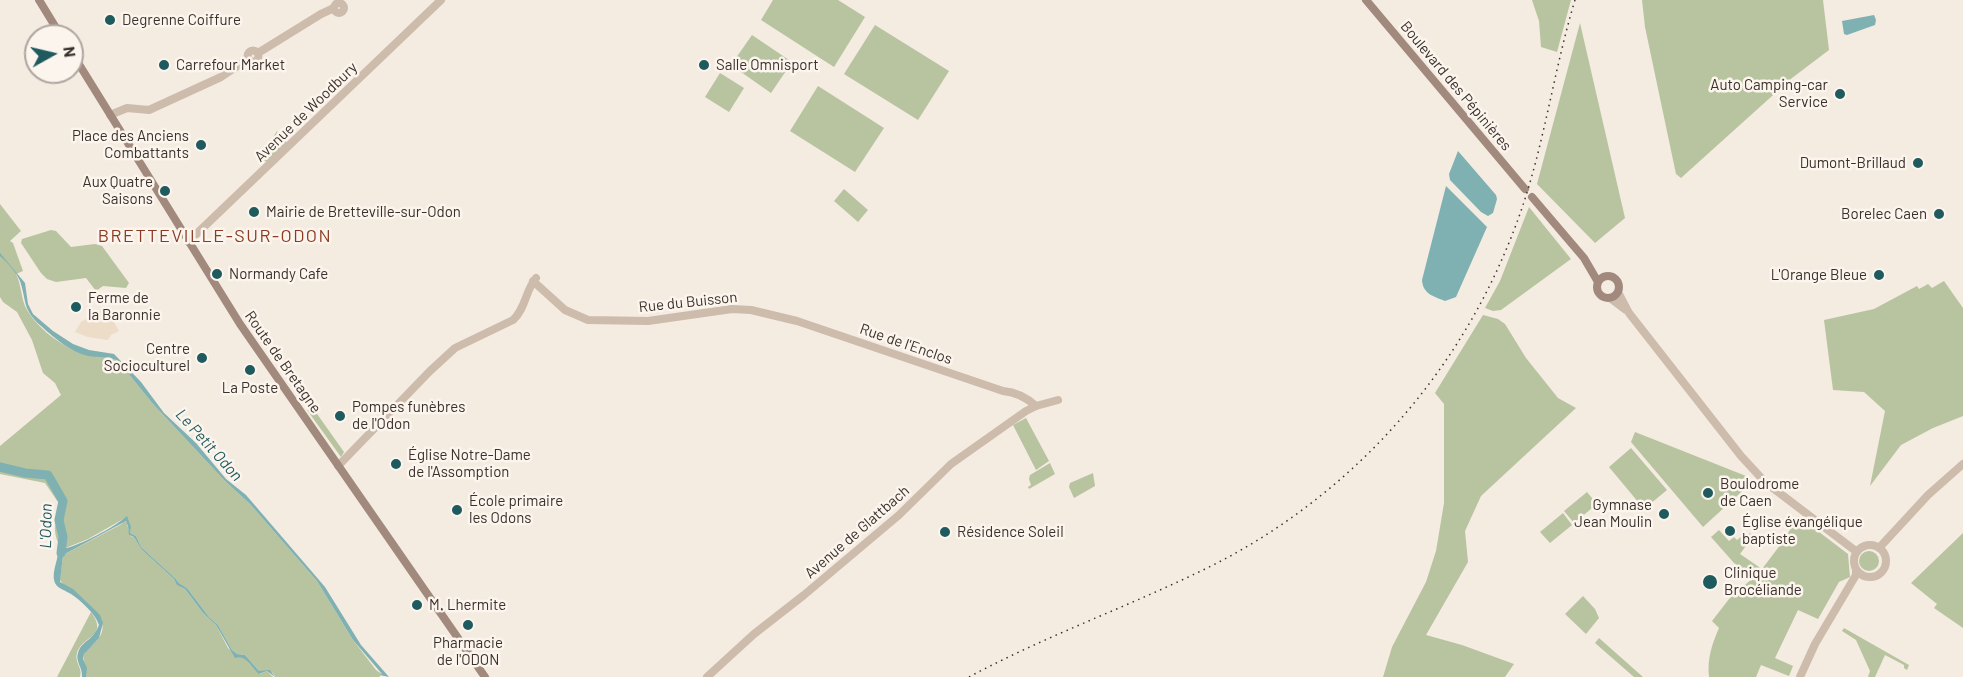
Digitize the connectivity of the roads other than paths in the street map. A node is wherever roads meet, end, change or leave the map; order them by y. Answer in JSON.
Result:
{"nodes":[{"id":1,"x":39,"y":0,"type":"edge"},
{"id":2,"x":441,"y":0,"type":"edge"},
{"id":3,"x":1366,"y":0,"type":"edge"},
{"id":4,"x":344,"y":2,"type":"edge"},
{"id":5,"x":54,"y":24,"type":"edge"},
{"id":6,"x":84,"y":72,"type":"edge"},
{"id":7,"x":112,"y":118,"type":"junction"},
{"id":8,"x":1525,"y":189,"type":"dead end"},
{"id":9,"x":1532,"y":197,"type":"dead end"},
{"id":10,"x":188,"y":242,"type":"junction"},
{"id":11,"x":1600,"y":280,"type":"junction"},
{"id":12,"x":1618,"y":292,"type":"junction"},
{"id":13,"x":1610,"y":298,"type":"junction"},
{"id":14,"x":1629,"y":313,"type":"junction"},
{"id":15,"x":800,"y":322,"type":"joint"},
{"id":16,"x":1058,"y":400,"type":"dead end"},
{"id":17,"x":1030,"y":409,"type":"junction"},
{"id":18,"x":1963,"y":464,"type":"edge"},
{"id":19,"x":338,"y":466,"type":"junction"},
{"id":20,"x":1879,"y":548,"type":"junction"},
{"id":21,"x":1857,"y":552,"type":"junction"},
{"id":22,"x":1856,"y":569,"type":"junction"},
{"id":23,"x":1864,"y":576,"type":"junction"},
{"id":24,"x":485,"y":677,"type":"edge"},
{"id":25,"x":707,"y":677,"type":"edge"},
{"id":26,"x":1802,"y":677,"type":"edge"}],
"edges":[{"from":1,"to":5,"type":"main road"},
{"from":2,"to":10,"type":"street","name":"Avenue de Woodbury"},
{"from":3,"to":8,"type":"main road","name":"Boulevard des Pépinières"},
{"from":4,"to":7,"type":"street"},
{"from":6,"to":7,"type":"main road","name":"Route de Bretagne"},
{"from":7,"to":10,"type":"main road","name":"Route de Bretagne"},
{"from":9,"to":11,"type":"main road"},
{"from":10,"to":19,"type":"main road","name":"Route de Bretagne"},
{"from":11,"to":12,"type":"main road"},
{"from":11,"to":13,"type":"main road"},
{"from":12,"to":13,"type":"main road"},
{"from":12,"to":14,"type":"street"},
{"from":13,"to":14,"type":"street"},
{"from":14,"to":21,"type":"street"},
{"from":15,"to":17,"type":"street","name":"Rue de l'Enclos"},
{"from":15,"to":19,"type":"street","name":"Rue du Buisson"},
{"from":16,"to":17,"type":"street","name":"Avenue de Glattbach"},
{"from":17,"to":25,"type":"street","name":"Avenue de Glattbach"},
{"from":18,"to":20,"type":"street"},
{"from":19,"to":24,"type":"main road","name":"Route de Bretagne"},
{"from":20,"to":21,"type":"street"},
{"from":20,"to":23,"type":"street"},
{"from":21,"to":22,"type":"street"},
{"from":22,"to":23,"type":"street"},
{"from":22,"to":26,"type":"street"},
{"from":23,"to":26,"type":"street"}]}
